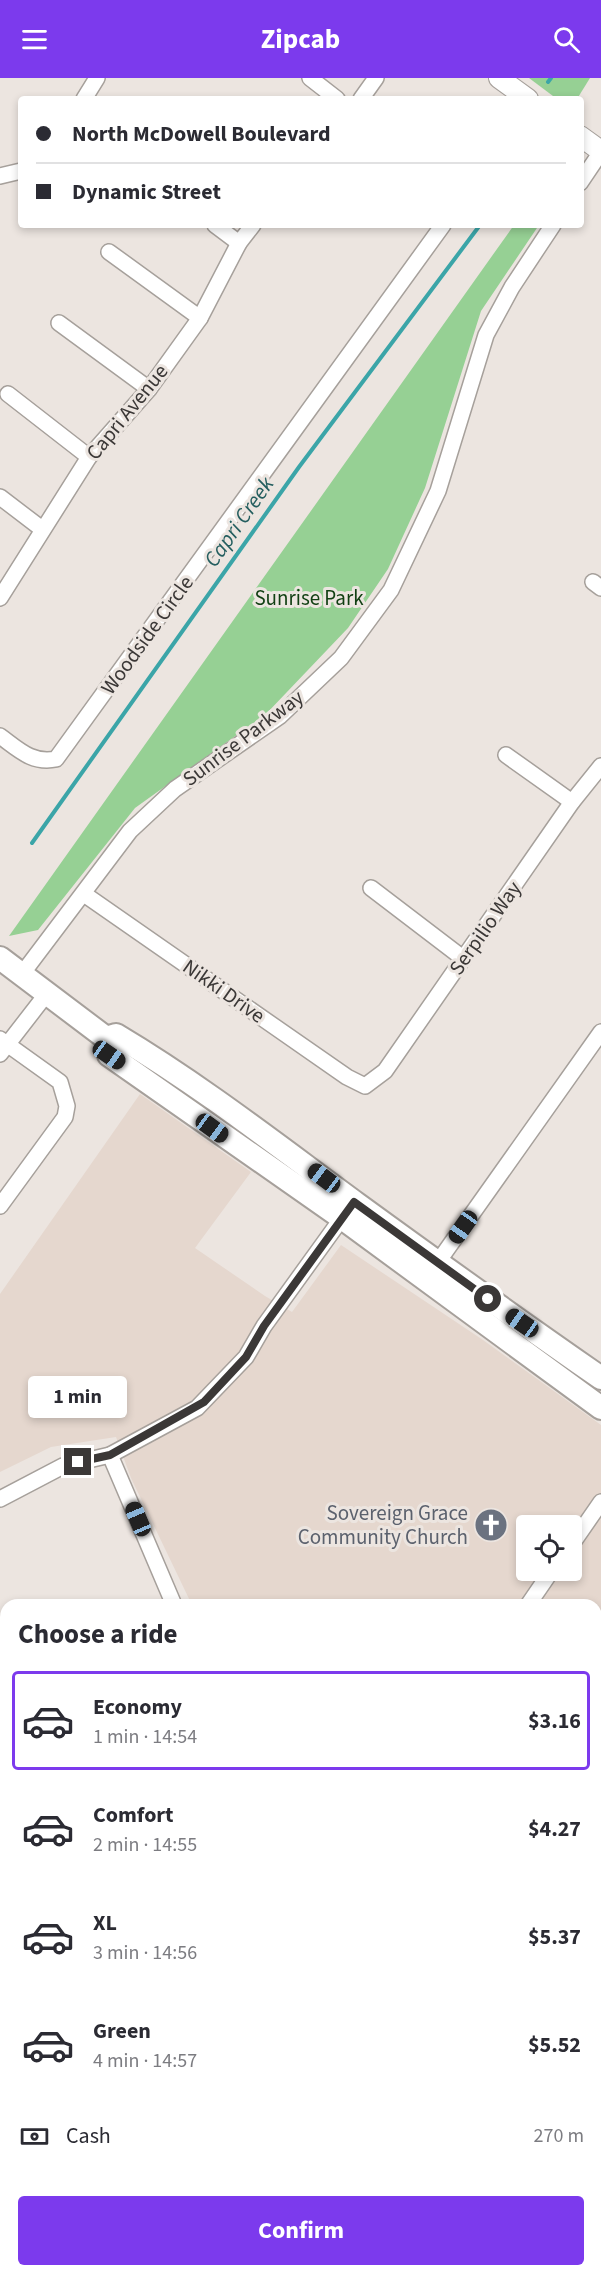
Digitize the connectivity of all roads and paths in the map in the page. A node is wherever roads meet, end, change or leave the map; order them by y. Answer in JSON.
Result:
{"nodes":[{"id":1,"x":97,"y":78,"type":"edge"},
{"id":2,"x":310,"y":78,"type":"edge"},
{"id":3,"x":376,"y":78,"type":"edge"},
{"id":4,"x":499,"y":78,"type":"edge"},
{"id":5,"x":86,"y":96,"type":"edge"},
{"id":6,"x":333,"y":96,"type":"edge"},
{"id":7,"x":363,"y":96,"type":"edge"},
{"id":8,"x":524,"y":96,"type":"edge"},
{"id":9,"x":584,"y":139,"type":"edge"},
{"id":10,"x":601,"y":151,"type":"edge"},
{"id":11,"x":18,"y":172,"type":"edge"},
{"id":12,"x":0,"y":176,"type":"edge"},
{"id":13,"x":584,"y":177,"type":"edge"},
{"id":14,"x":219,"y":228,"type":"edge"},
{"id":15,"x":251,"y":228,"type":"edge"},
{"id":16,"x":441,"y":228,"type":"edge"},
{"id":17,"x":551,"y":228,"type":"edge"},
{"id":18,"x":239,"y":243,"type":"junction"},
{"id":19,"x":109,"y":252,"type":"dead end"},
{"id":20,"x":200,"y":318,"type":"junction"},
{"id":21,"x":59,"y":323,"type":"dead end"},
{"id":22,"x":149,"y":389,"type":"junction"},
{"id":23,"x":8,"y":394,"type":"dead end"},
{"id":24,"x":90,"y":457,"type":"junction"},
{"id":25,"x":0,"y":497,"type":"edge"},
{"id":26,"x":42,"y":529,"type":"junction"},
{"id":27,"x":0,"y":598,"type":"edge"},
{"id":28,"x":0,"y":736,"type":"edge"},
{"id":29,"x":506,"y":755,"type":"dead end"},
{"id":30,"x":601,"y":766,"type":"edge"},
{"id":31,"x":572,"y":802,"type":"junction"},
{"id":32,"x":371,"y":888,"type":"dead end"},
{"id":33,"x":84,"y":894,"type":"junction"},
{"id":34,"x":0,"y":958,"type":"edge"},
{"id":35,"x":464,"y":959,"type":"junction"},
{"id":36,"x":22,"y":974,"type":"junction"},
{"id":37,"x":48,"y":992,"type":"junction"},
{"id":38,"x":601,"y":1032,"type":"edge"},
{"id":39,"x":2,"y":1046,"type":"edge"},
{"id":40,"x":365,"y":1086,"type":"joint"},
{"id":41,"x":0,"y":1206,"type":"edge"},
{"id":42,"x":348,"y":1210,"type":"junction"},
{"id":43,"x":431,"y":1272,"type":"junction"},
{"id":44,"x":601,"y":1378,"type":"edge"},
{"id":45,"x":601,"y":1408,"type":"edge"},
{"id":46,"x":110,"y":1455,"type":"junction"},
{"id":47,"x":0,"y":1499,"type":"edge"},
{"id":48,"x":601,"y":1502,"type":"edge"},
{"id":49,"x":582,"y":1530,"type":"edge"},
{"id":50,"x":544,"y":1581,"type":"edge"},
{"id":51,"x":171,"y":1599,"type":"edge"},
{"id":52,"x":532,"y":1599,"type":"edge"}],
"edges":[{"from":1,"to":5,"type":"street"},
{"from":2,"to":6,"type":"street"},
{"from":3,"to":7,"type":"street"},
{"from":4,"to":8,"type":"street"},
{"from":9,"to":10,"type":"street"},
{"from":10,"to":13,"type":"street"},
{"from":11,"to":12,"type":"street"},
{"from":14,"to":18,"type":"street"},
{"from":15,"to":18,"type":"street","name":"Capri Avenue"},
{"from":16,"to":28,"type":"street","name":"Woodside Circle"},
{"from":17,"to":33,"type":"street","name":"Sunrise Parkway"},
{"from":18,"to":20,"type":"street","name":"Capri Avenue"},
{"from":19,"to":20,"type":"street"},
{"from":20,"to":22,"type":"street","name":"Capri Avenue"},
{"from":21,"to":22,"type":"street"},
{"from":22,"to":24,"type":"street","name":"Capri Avenue"},
{"from":23,"to":24,"type":"street"},
{"from":24,"to":26,"type":"street","name":"Capri Avenue"},
{"from":25,"to":26,"type":"street"},
{"from":26,"to":27,"type":"street","name":"Capri Avenue"},
{"from":29,"to":31,"type":"street"},
{"from":30,"to":31,"type":"street","name":"Serpilio Way"},
{"from":31,"to":35,"type":"street","name":"Serpilio Way"},
{"from":32,"to":35,"type":"street"},
{"from":33,"to":36,"type":"street","name":"Sunrise Parkway"},
{"from":33,"to":40,"type":"street","name":"Nikki Drive"},
{"from":34,"to":36,"type":"main road"},
{"from":35,"to":40,"type":"street","name":"Serpilio Way"},
{"from":36,"to":37,"type":"main road"},
{"from":37,"to":39,"type":"street"},
{"from":37,"to":42,"type":"main road"},
{"from":38,"to":43,"type":"street"},
{"from":39,"to":41,"type":"street"},
{"from":42,"to":43,"type":"main road"},
{"from":42,"to":46,"type":"street"},
{"from":43,"to":44,"type":"main road"},
{"from":43,"to":45,"type":"main road"},
{"from":46,"to":47,"type":"street"},
{"from":46,"to":51,"type":"street"},
{"from":48,"to":49,"type":"street"},
{"from":50,"to":52,"type":"street"}]}
